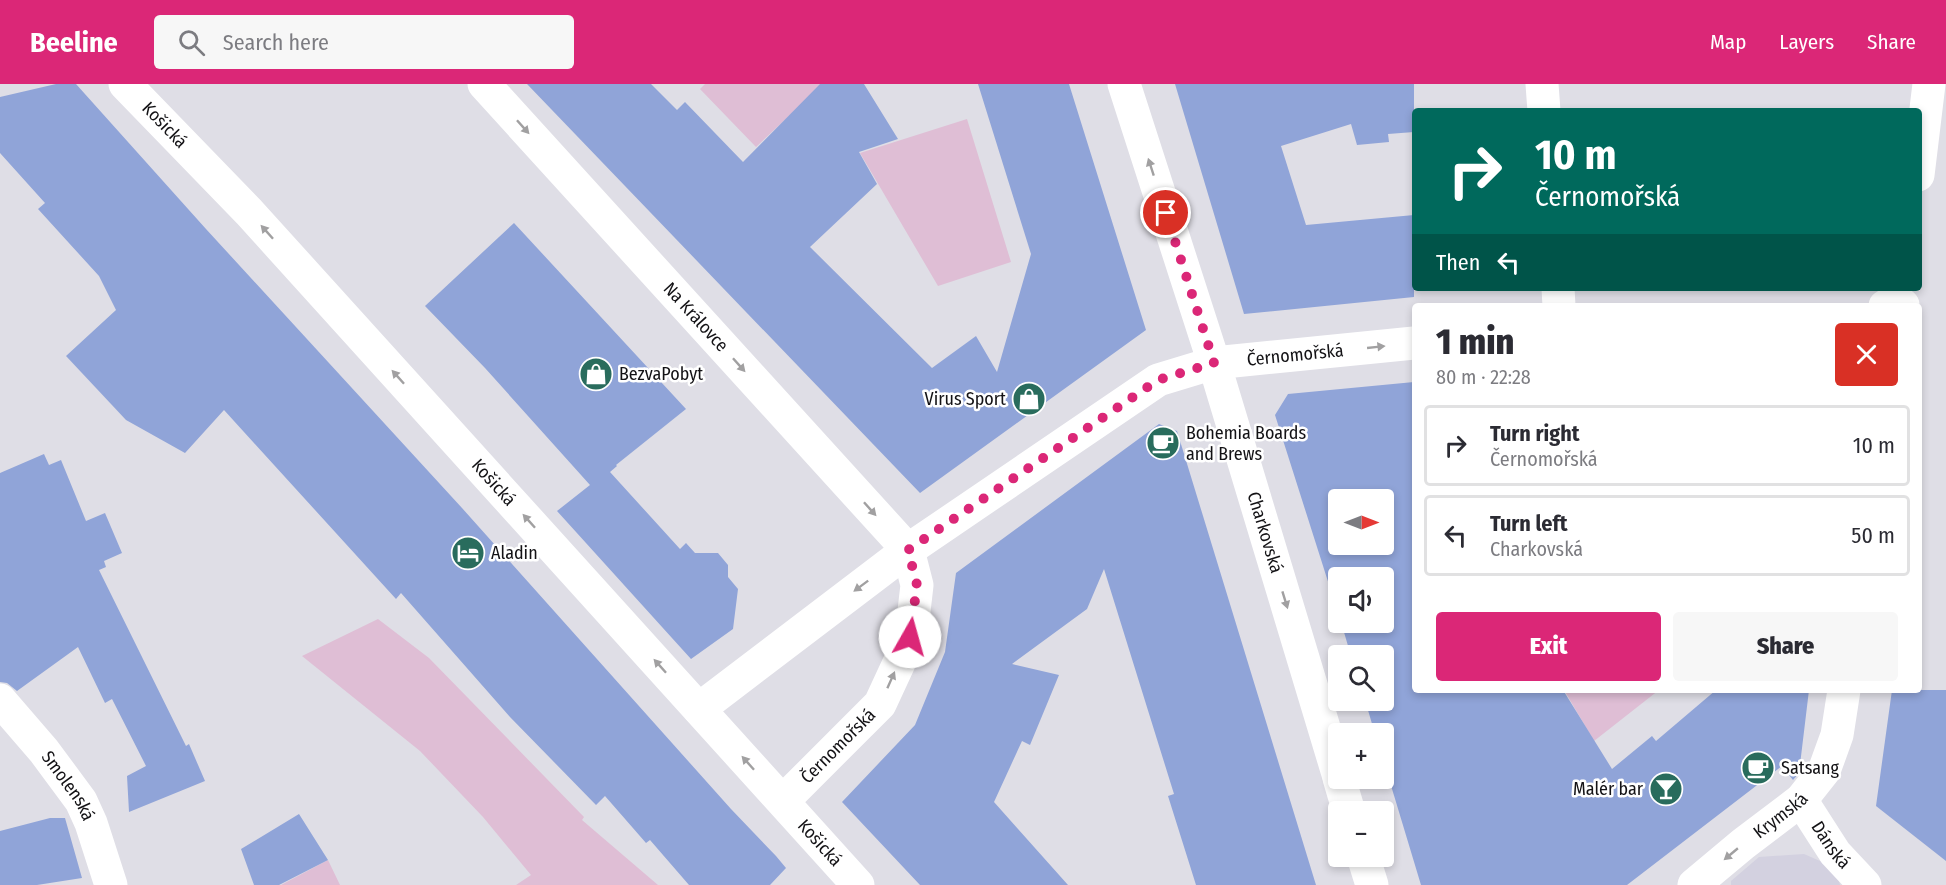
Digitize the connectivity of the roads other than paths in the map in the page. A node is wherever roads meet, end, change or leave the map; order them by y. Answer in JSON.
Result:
{"nodes":[{"id":1,"x":125,"y":84,"type":"edge"},
{"id":2,"x":484,"y":84,"type":"edge"},
{"id":3,"x":1124,"y":84,"type":"edge"},
{"id":4,"x":1542,"y":84,"type":"edge"},
{"id":5,"x":1929,"y":84,"type":"edge"},
{"id":6,"x":1544,"y":108,"type":"edge"},
{"id":7,"x":1922,"y":142,"type":"edge"},
{"id":8,"x":1412,"y":343,"type":"edge"},
{"id":9,"x":1214,"y":363,"type":"junction"},
{"id":10,"x":908,"y":550,"type":"junction"},
{"id":11,"x":1844,"y":693,"type":"edge"},
{"id":12,"x":0,"y":700,"type":"edge"},
{"id":13,"x":699,"y":709,"type":"junction"},
{"id":14,"x":1328,"y":741,"type":"edge"},
{"id":15,"x":1801,"y":800,"type":"junction"},
{"id":16,"x":783,"y":801,"type":"junction"},
{"id":17,"x":1366,"y":867,"type":"edge"},
{"id":18,"x":111,"y":885,"type":"edge"},
{"id":19,"x":858,"y":885,"type":"edge"},
{"id":20,"x":1372,"y":885,"type":"edge"},
{"id":21,"x":1694,"y":885,"type":"edge"},
{"id":22,"x":1865,"y":885,"type":"edge"}],
"edges":[{"from":13,"to":1,"type":"street","name":"Košická","one_way":true},
{"from":2,"to":10,"type":"street","name":"Na Královce","one_way":true},
{"from":9,"to":3,"type":"street","name":"Charkovská","one_way":true},
{"from":4,"to":6,"type":"street"},
{"from":5,"to":7,"type":"street"},
{"from":9,"to":8,"type":"street","name":"Černomořská","one_way":true},
{"from":9,"to":10,"type":"street","name":"Černomořská"},
{"from":9,"to":14,"type":"street","name":"Charkovská","one_way":true},
{"from":10,"to":13,"type":"street","name":"Černomořská","one_way":true},
{"from":16,"to":10,"type":"street","name":"Černomořská","one_way":true},
{"from":11,"to":15,"type":"street","name":"Krymská"},
{"from":12,"to":18,"type":"street","name":"Smolenská"},
{"from":16,"to":13,"type":"street","name":"Košická","one_way":true},
{"from":15,"to":21,"type":"street","name":"Krymská","one_way":true},
{"from":15,"to":22,"type":"street","name":"Dánská"},
{"from":16,"to":19,"type":"street","name":"Košická"},
{"from":17,"to":20,"type":"street"}]}
